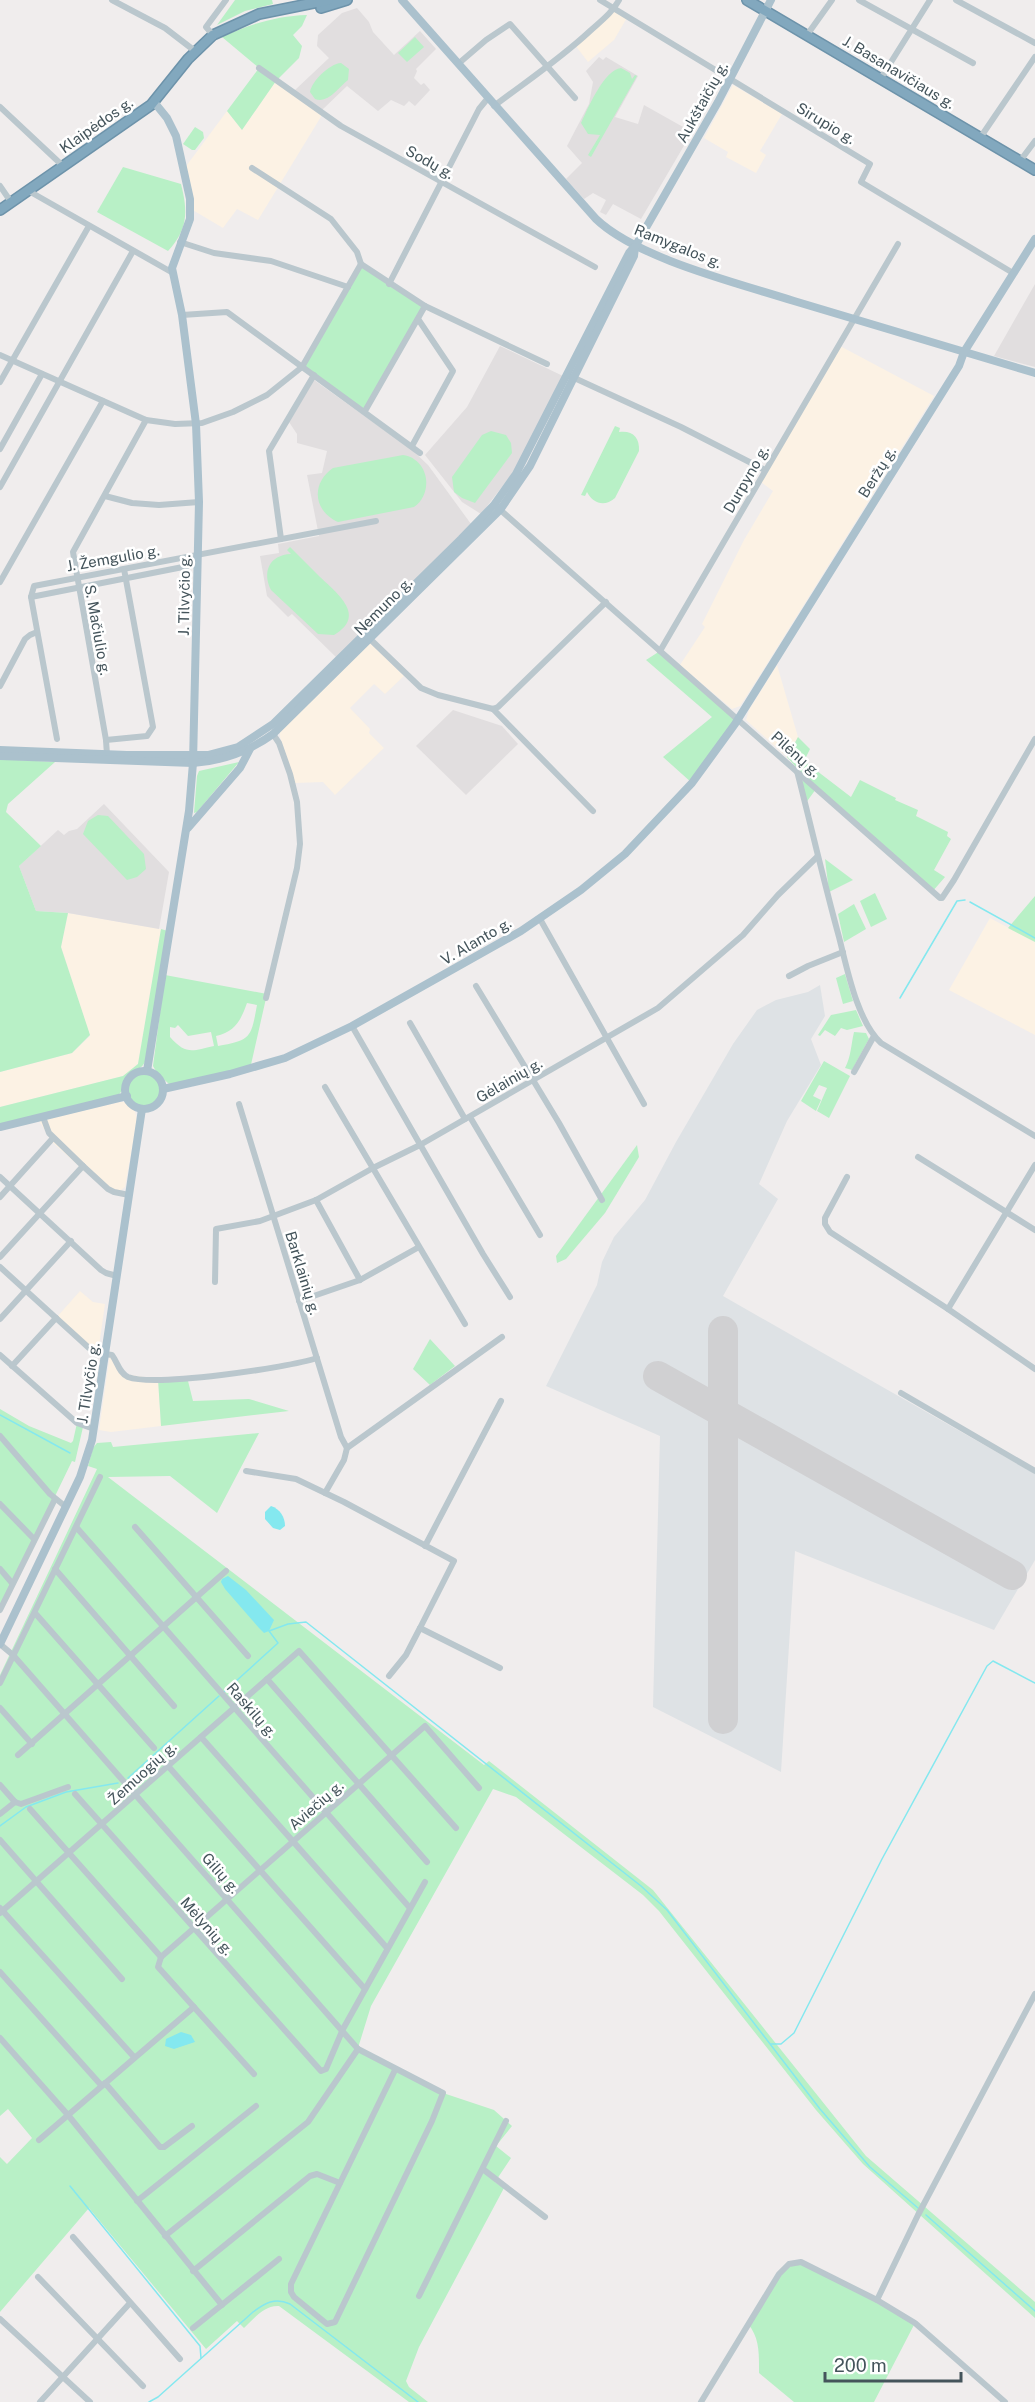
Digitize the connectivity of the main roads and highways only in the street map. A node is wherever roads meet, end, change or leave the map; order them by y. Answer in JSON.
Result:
{"nodes":[{"id":1,"x":328,"y":0,"type":"edge"},
{"id":2,"x":346,"y":0,"type":"edge"},
{"id":3,"x":402,"y":0,"type":"edge"},
{"id":4,"x":747,"y":0,"type":"edge"},
{"id":5,"x":771,"y":0,"type":"edge"},
{"id":6,"x":766,"y":11,"type":"junction"},
{"id":7,"x":214,"y":37,"type":"junction"},
{"id":8,"x":151,"y":104,"type":"junction"},
{"id":9,"x":1035,"y":170,"type":"edge"},
{"id":10,"x":0,"y":210,"type":"edge"},
{"id":11,"x":653,"y":215,"type":"joint"},
{"id":12,"x":1035,"y":239,"type":"edge"},
{"id":13,"x":636,"y":245,"type":"junction"},
{"id":14,"x":964,"y":352,"type":"junction"},
{"id":15,"x":1035,"y":373,"type":"edge"},
{"id":16,"x":497,"y":507,"type":"junction"},
{"id":17,"x":738,"y":718,"type":"joint"},
{"id":18,"x":250,"y":749,"type":"junction"},
{"id":19,"x":0,"y":750,"type":"edge"},
{"id":20,"x":0,"y":756,"type":"edge"},
{"id":21,"x":193,"y":760,"type":"junction"},
{"id":22,"x":187,"y":830,"type":"junction"},
{"id":23,"x":147,"y":1071,"type":"junction"},
{"id":24,"x":163,"y":1089,"type":"junction"},
{"id":25,"x":126,"y":1096,"type":"junction"},
{"id":26,"x":142,"y":1109,"type":"junction"},
{"id":27,"x":0,"y":1127,"type":"edge"},
{"id":28,"x":1,"y":1638,"type":"edge"}],
"edges":[{"from":1,"to":7,"type":"highway"},
{"from":2,"to":7,"type":"highway"},
{"from":3,"to":13,"type":"main road","name":"Ramygalos g."},
{"from":4,"to":6,"type":"highway","name":"J. Basanavičiaus g."},
{"from":5,"to":6,"type":"main road","name":"Aukštaičių g."},
{"from":6,"to":9,"type":"highway","name":"J. Basanavičiaus g."},
{"from":6,"to":11,"type":"main road","name":"Aukštaičių g."},
{"from":7,"to":8,"type":"highway","name":"Klaipėdos g."},
{"from":8,"to":10,"type":"highway","name":"Klaipėdos g."},
{"from":8,"to":21,"type":"main road","name":"J. Tilvyčio g."},
{"from":11,"to":13,"type":"main road","name":"Nemuno g."},
{"from":12,"to":14,"type":"main road","name":"Beržų g."},
{"from":13,"to":14,"type":"main road","name":"Ramygalos g."},
{"from":13,"to":16,"type":"main road","name":"Nemuno g."},
{"from":14,"to":15,"type":"main road","name":"Ramygalos g."},
{"from":14,"to":17,"type":"main road","name":"Beržų g."},
{"from":16,"to":18,"type":"main road","name":"Nemuno g."},
{"from":16,"to":21,"type":"main road","name":"Nemuno g."},
{"from":17,"to":24,"type":"main road","name":"V. Alanto g."},
{"from":18,"to":21,"type":"main road","name":"Nemuno g."},
{"from":18,"to":22,"type":"main road"},
{"from":19,"to":21,"type":"main road","name":"Nemuno g."},
{"from":20,"to":21,"type":"main road","name":"Nemuno g."},
{"from":21,"to":22,"type":"main road","name":"J. Tilvyčio g."},
{"from":22,"to":23,"type":"main road","name":"J. Tilvyčio g."},
{"from":23,"to":24,"type":"main road"},
{"from":23,"to":25,"type":"main road"},
{"from":24,"to":26,"type":"main road"},
{"from":25,"to":26,"type":"main road"},
{"from":25,"to":27,"type":"main road"},
{"from":26,"to":28,"type":"main road","name":"J. Tilvyčio g."}]}
